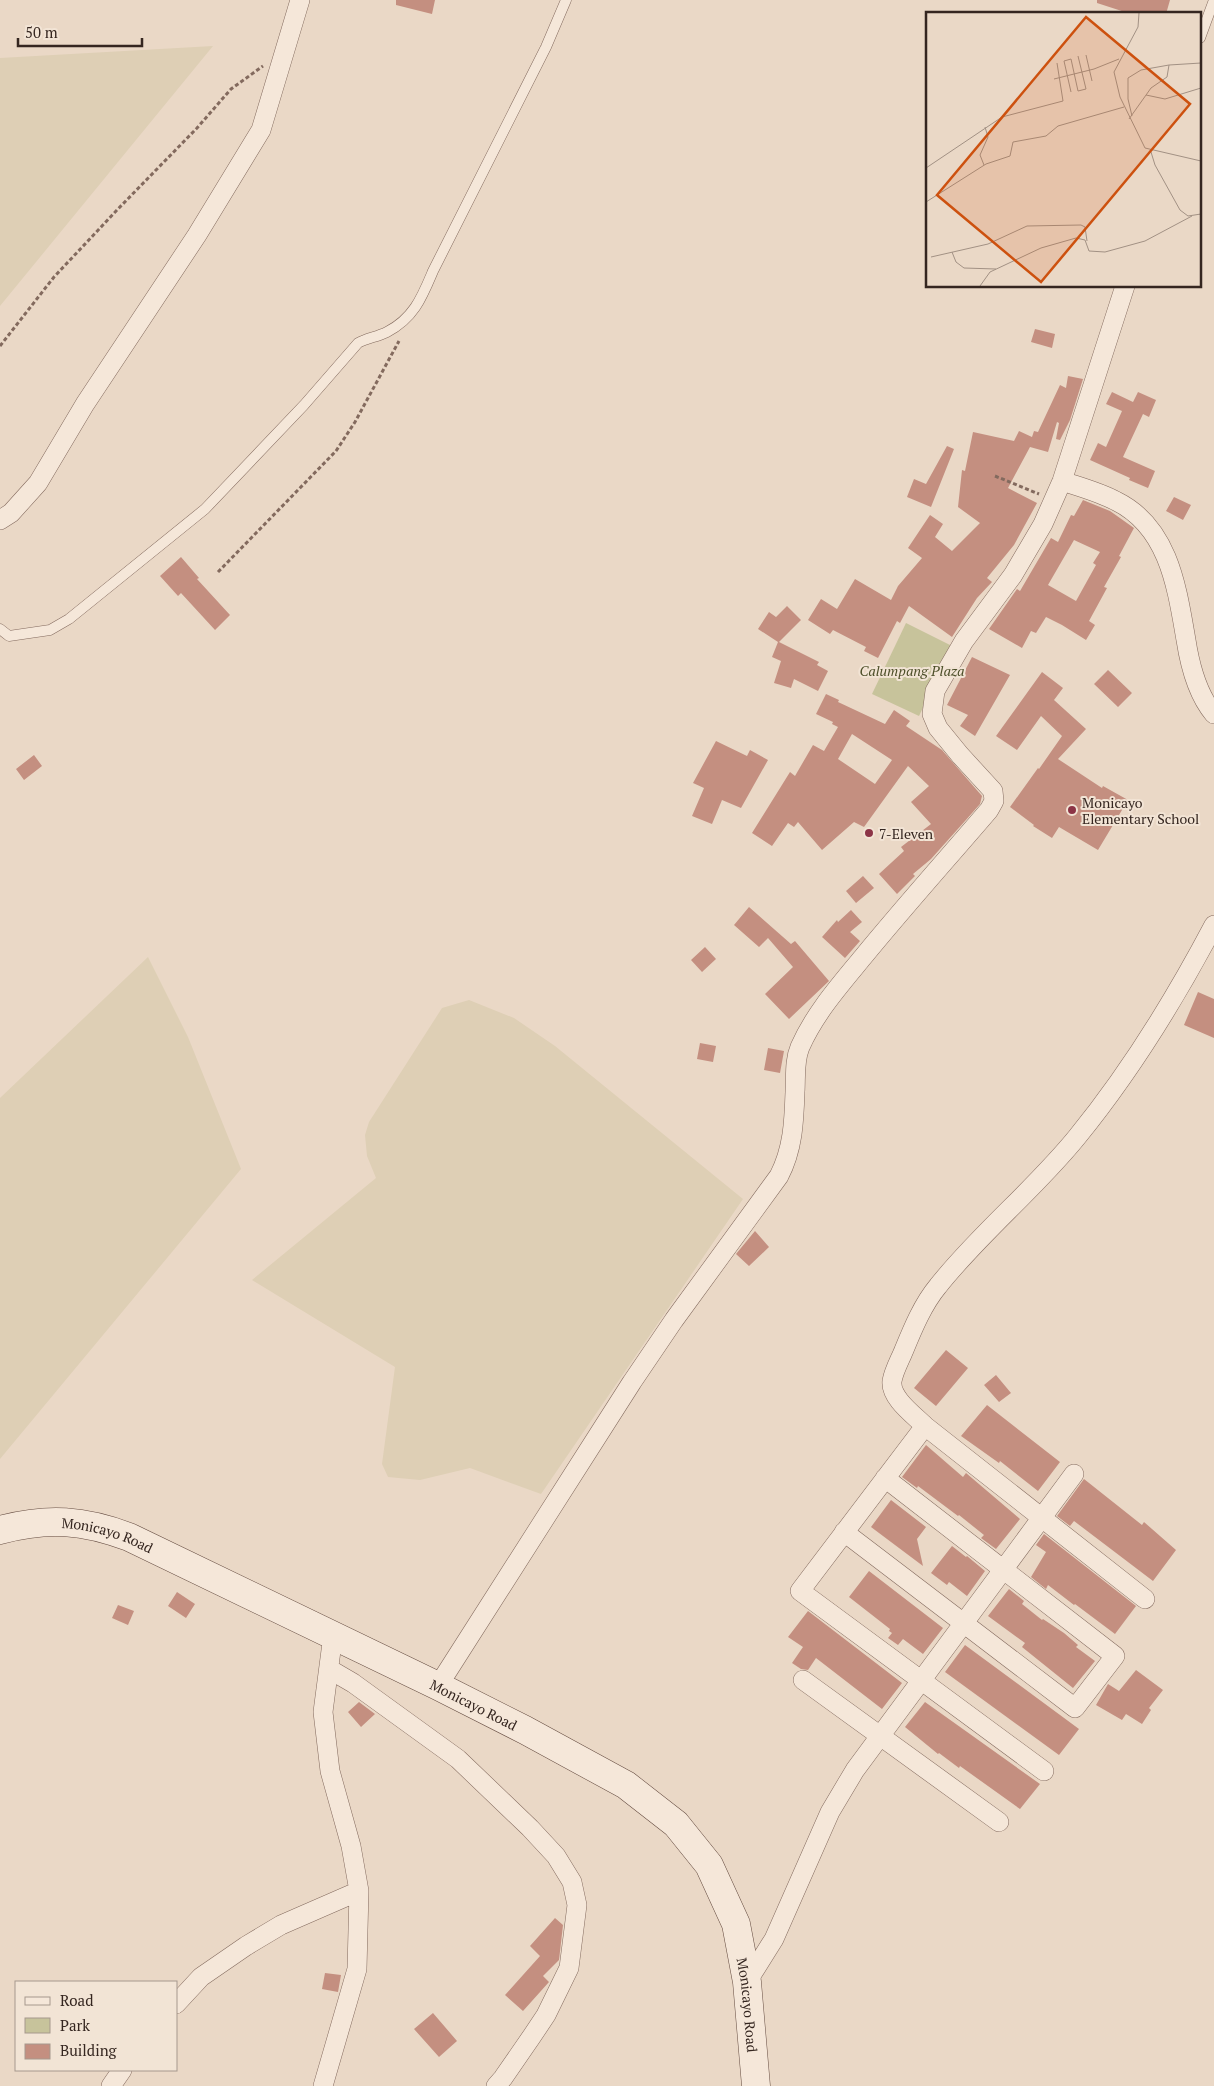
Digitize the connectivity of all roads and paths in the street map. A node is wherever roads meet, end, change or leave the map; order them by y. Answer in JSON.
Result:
{"nodes":[{"id":1,"x":300,"y":0,"type":"edge"},
{"id":2,"x":566,"y":0,"type":"edge"},
{"id":3,"x":1214,"y":0,"type":"edge"},
{"id":4,"x":1202,"y":33,"type":"edge"},
{"id":5,"x":286,"y":50,"type":"junction"},
{"id":6,"x":1124,"y":288,"type":"edge"},
{"id":7,"x":400,"y":338,"type":"dead end"},
{"id":8,"x":0,"y":346,"type":"edge"},
{"id":9,"x":995,"y":476,"type":"dead end"},
{"id":10,"x":1062,"y":481,"type":"junction"},
{"id":11,"x":1055,"y":500,"type":"junction"},
{"id":12,"x":0,"y":520,"type":"edge"},
{"id":13,"x":218,"y":572,"type":"dead end"},
{"id":14,"x":0,"y":629,"type":"edge"},
{"id":15,"x":1214,"y":714,"type":"edge"},
{"id":16,"x":1214,"y":925,"type":"edge"},
{"id":17,"x":925,"y":1426,"type":"junction"},
{"id":18,"x":1074,"y":1474,"type":"dead end"},
{"id":19,"x":885,"y":1478,"type":"junction"},
{"id":20,"x":1042,"y":1518,"type":"junction"},
{"id":21,"x":0,"y":1530,"type":"edge"},
{"id":22,"x":844,"y":1532,"type":"junction"},
{"id":23,"x":1003,"y":1570,"type":"junction"},
{"id":24,"x":1145,"y":1599,"type":"dead end"},
{"id":25,"x":964,"y":1624,"type":"junction"},
{"id":26,"x":332,"y":1635,"type":"junction"},
{"id":27,"x":329,"y":1669,"type":"junction"},
{"id":28,"x":803,"y":1680,"type":"dead end"},
{"id":29,"x":921,"y":1680,"type":"junction"},
{"id":30,"x":438,"y":1686,"type":"junction"},
{"id":31,"x":880,"y":1736,"type":"junction"},
{"id":32,"x":1044,"y":1770,"type":"dead end"},
{"id":33,"x":999,"y":1822,"type":"dead end"},
{"id":34,"x":359,"y":1891,"type":"junction"},
{"id":35,"x":747,"y":1982,"type":"junction"},
{"id":36,"x":178,"y":2002,"type":"edge"},
{"id":37,"x":121,"y":2071,"type":"edge"},
{"id":38,"x":111,"y":2086,"type":"edge"},
{"id":39,"x":323,"y":2086,"type":"edge"},
{"id":40,"x":496,"y":2086,"type":"edge"},
{"id":41,"x":756,"y":2086,"type":"edge"}],
"edges":[{"from":1,"to":5,"type":"street"},
{"from":2,"to":14,"type":"lane"},
{"from":3,"to":4,"type":"lane"},
{"from":5,"to":8,"type":"path"},
{"from":5,"to":12,"type":"street"},
{"from":6,"to":10,"type":"street"},
{"from":7,"to":13,"type":"path"},
{"from":9,"to":11,"type":"path"},
{"from":10,"to":11,"type":"street"},
{"from":10,"to":15,"type":"street"},
{"from":11,"to":30,"type":"street"},
{"from":16,"to":17,"type":"street"},
{"from":17,"to":19,"type":"street"},
{"from":17,"to":20,"type":"street"},
{"from":18,"to":20,"type":"street"},
{"from":19,"to":22,"type":"street"},
{"from":19,"to":23,"type":"street"},
{"from":20,"to":23,"type":"street"},
{"from":20,"to":24,"type":"street"},
{"from":21,"to":26,"type":"main road","name":"Monicayo Road"},
{"from":22,"to":25,"type":"street"},
{"from":22,"to":29,"type":"street"},
{"from":23,"to":25,"type":"street"},
{"from":23,"to":25,"type":"street"},
{"from":25,"to":29,"type":"street"},
{"from":26,"to":27,"type":"street"},
{"from":26,"to":30,"type":"main road","name":"Monicayo Road"},
{"from":27,"to":34,"type":"street"},
{"from":27,"to":40,"type":"street"},
{"from":28,"to":31,"type":"street"},
{"from":29,"to":31,"type":"street"},
{"from":29,"to":32,"type":"street"},
{"from":30,"to":35,"type":"main road","name":"Monicayo Road"},
{"from":31,"to":33,"type":"street"},
{"from":31,"to":35,"type":"street"},
{"from":34,"to":36,"type":"street"},
{"from":34,"to":39,"type":"street"},
{"from":35,"to":41,"type":"main road","name":"Monicayo Road"},
{"from":37,"to":38,"type":"street"}]}
